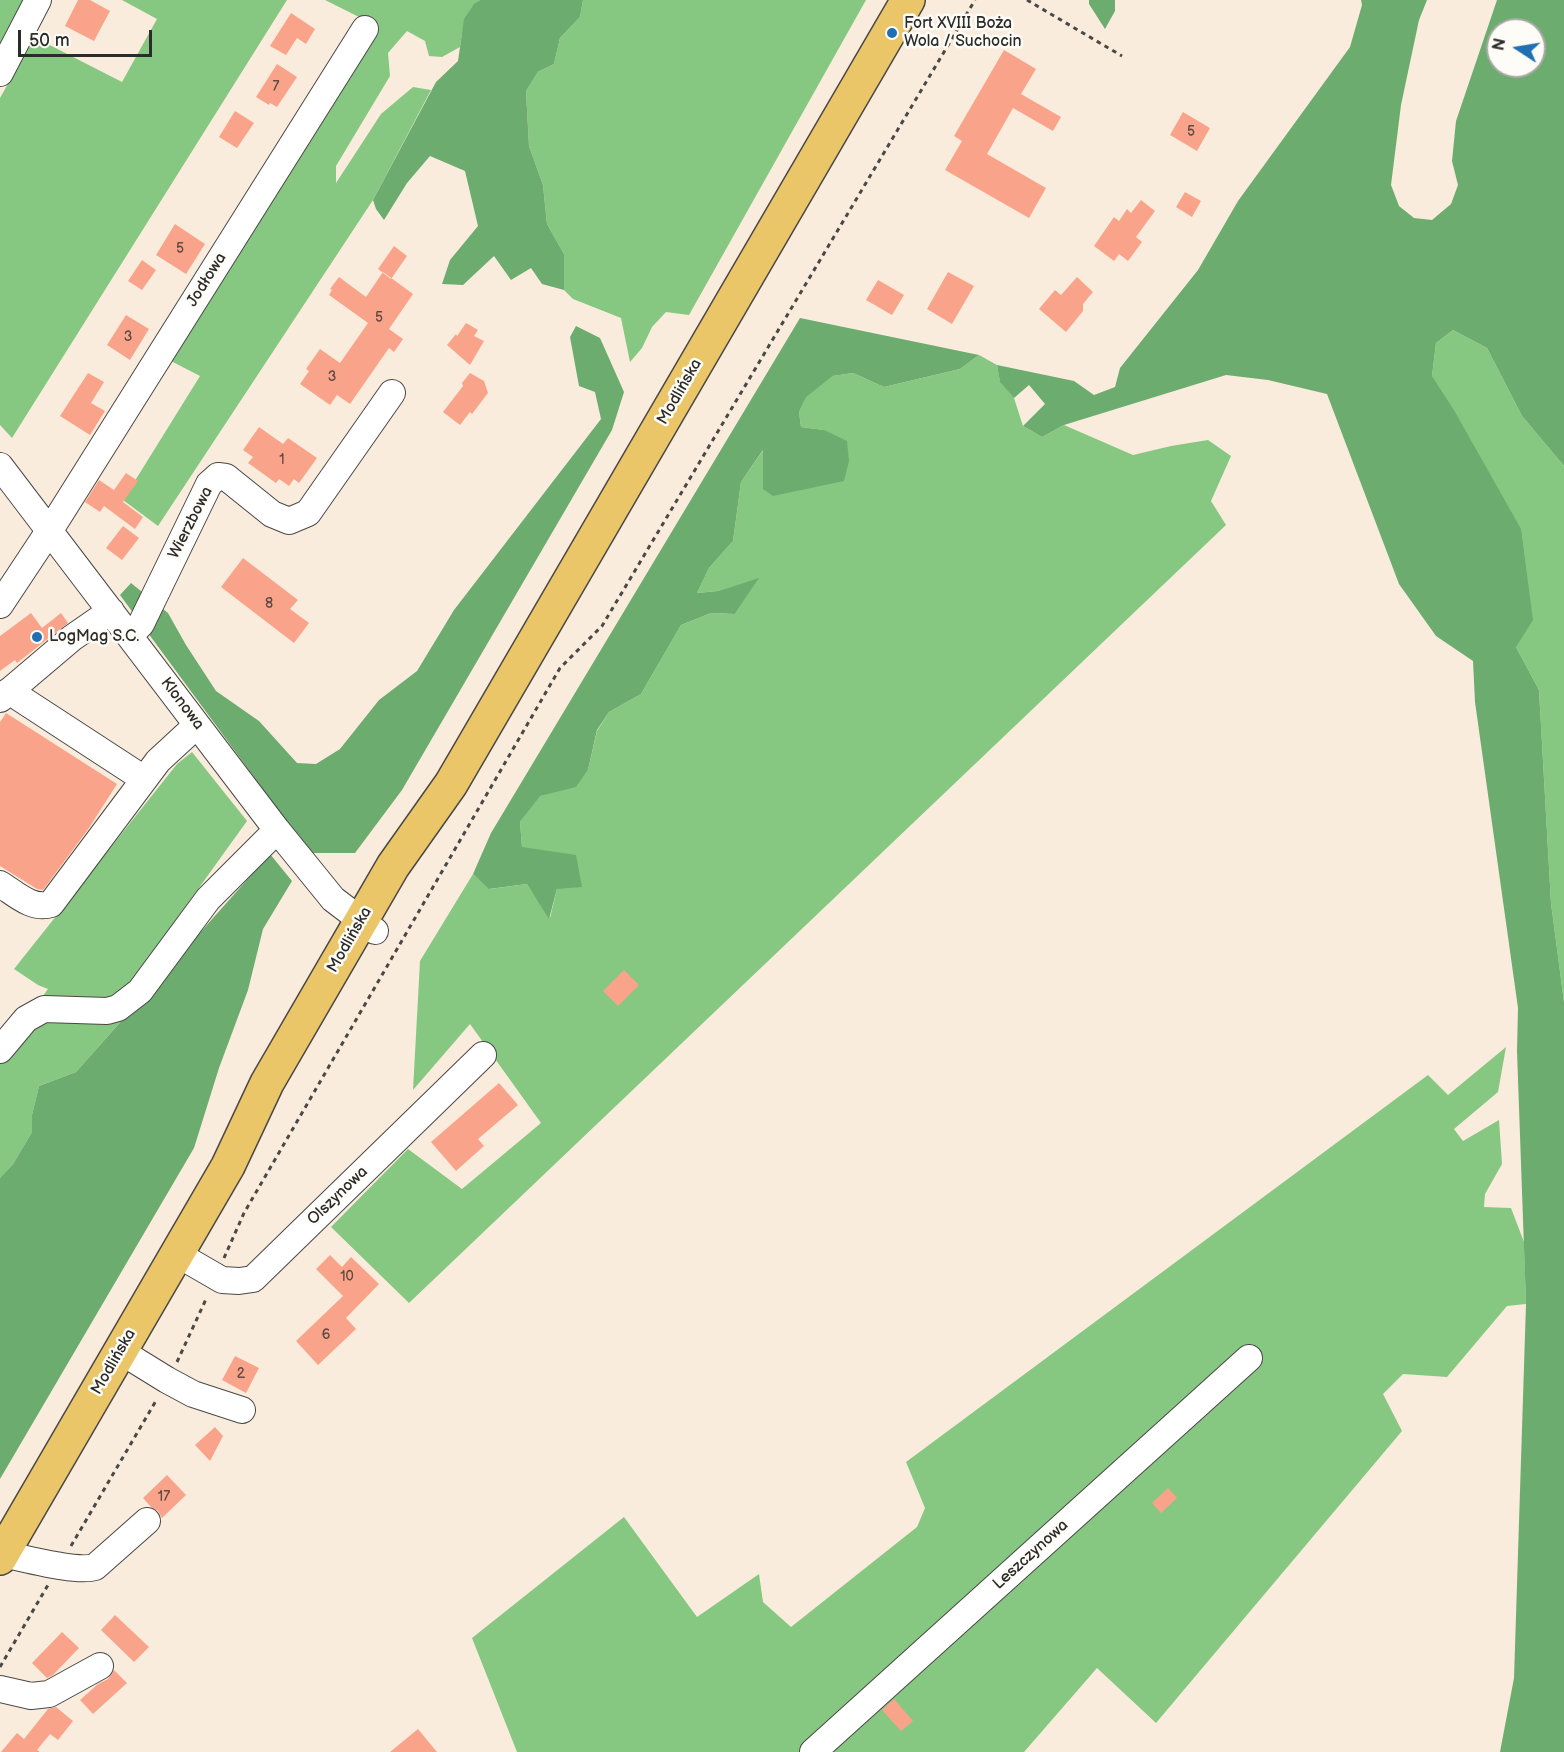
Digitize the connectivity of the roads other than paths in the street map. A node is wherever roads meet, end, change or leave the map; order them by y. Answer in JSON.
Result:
{"nodes":[{"id":1,"x":38,"y":0,"type":"edge"},
{"id":2,"x":908,"y":0,"type":"edge"},
{"id":3,"x":365,"y":29,"type":"dead end"},
{"id":4,"x":0,"y":73,"type":"edge"},
{"id":5,"x":392,"y":393,"type":"dead end"},
{"id":6,"x":0,"y":466,"type":"edge"},
{"id":7,"x":50,"y":531,"type":"junction"},
{"id":8,"x":0,"y":605,"type":"edge"},
{"id":9,"x":111,"y":611,"type":"junction"},
{"id":10,"x":130,"y":635,"type":"junction"},
{"id":11,"x":4,"y":695,"type":"edge"},
{"id":12,"x":197,"y":725,"type":"junction"},
{"id":13,"x":144,"y":779,"type":"junction"},
{"id":14,"x":277,"y":830,"type":"junction"},
{"id":15,"x":0,"y":884,"type":"edge"},
{"id":16,"x":368,"y":926,"type":"junction"},
{"id":17,"x":0,"y":1050,"type":"edge"},
{"id":18,"x":483,"y":1056,"type":"dead end"},
{"id":19,"x":177,"y":1254,"type":"junction"},
{"id":20,"x":120,"y":1351,"type":"junction"},
{"id":21,"x":1249,"y":1358,"type":"dead end"},
{"id":22,"x":242,"y":1410,"type":"dead end"},
{"id":23,"x":147,"y":1521,"type":"dead end"},
{"id":24,"x":1,"y":1556,"type":"edge"},
{"id":25,"x":100,"y":1666,"type":"dead end"},
{"id":26,"x":0,"y":1689,"type":"edge"},
{"id":27,"x":813,"y":1752,"type":"edge"}],
"edges":[{"from":1,"to":4,"type":"street"},
{"from":2,"to":16,"type":"main road","name":"Modlińska"},
{"from":3,"to":7,"type":"street","name":"Jodłowa"},
{"from":5,"to":10,"type":"street","name":"Wierzbowa"},
{"from":6,"to":7,"type":"street","name":"Klonowa"},
{"from":7,"to":8,"type":"street","name":"Jodłowa"},
{"from":7,"to":9,"type":"street","name":"Klonowa"},
{"from":9,"to":10,"type":"street","name":"Klonowa"},
{"from":9,"to":11,"type":"street"},
{"from":10,"to":12,"type":"street","name":"Klonowa"},
{"from":11,"to":13,"type":"street"},
{"from":12,"to":13,"type":"street"},
{"from":12,"to":14,"type":"street","name":"Klonowa"},
{"from":13,"to":15,"type":"street"},
{"from":14,"to":16,"type":"street","name":"Klonowa"},
{"from":14,"to":17,"type":"street"},
{"from":16,"to":19,"type":"main road","name":"Modlińska"},
{"from":18,"to":19,"type":"street","name":"Olszynowa"},
{"from":19,"to":20,"type":"main road","name":"Modlińska"},
{"from":20,"to":22,"type":"street"},
{"from":20,"to":24,"type":"main road","name":"Modlińska"},
{"from":21,"to":27,"type":"street","name":"Leszczynowa"},
{"from":23,"to":24,"type":"street"},
{"from":25,"to":26,"type":"street"}]}
